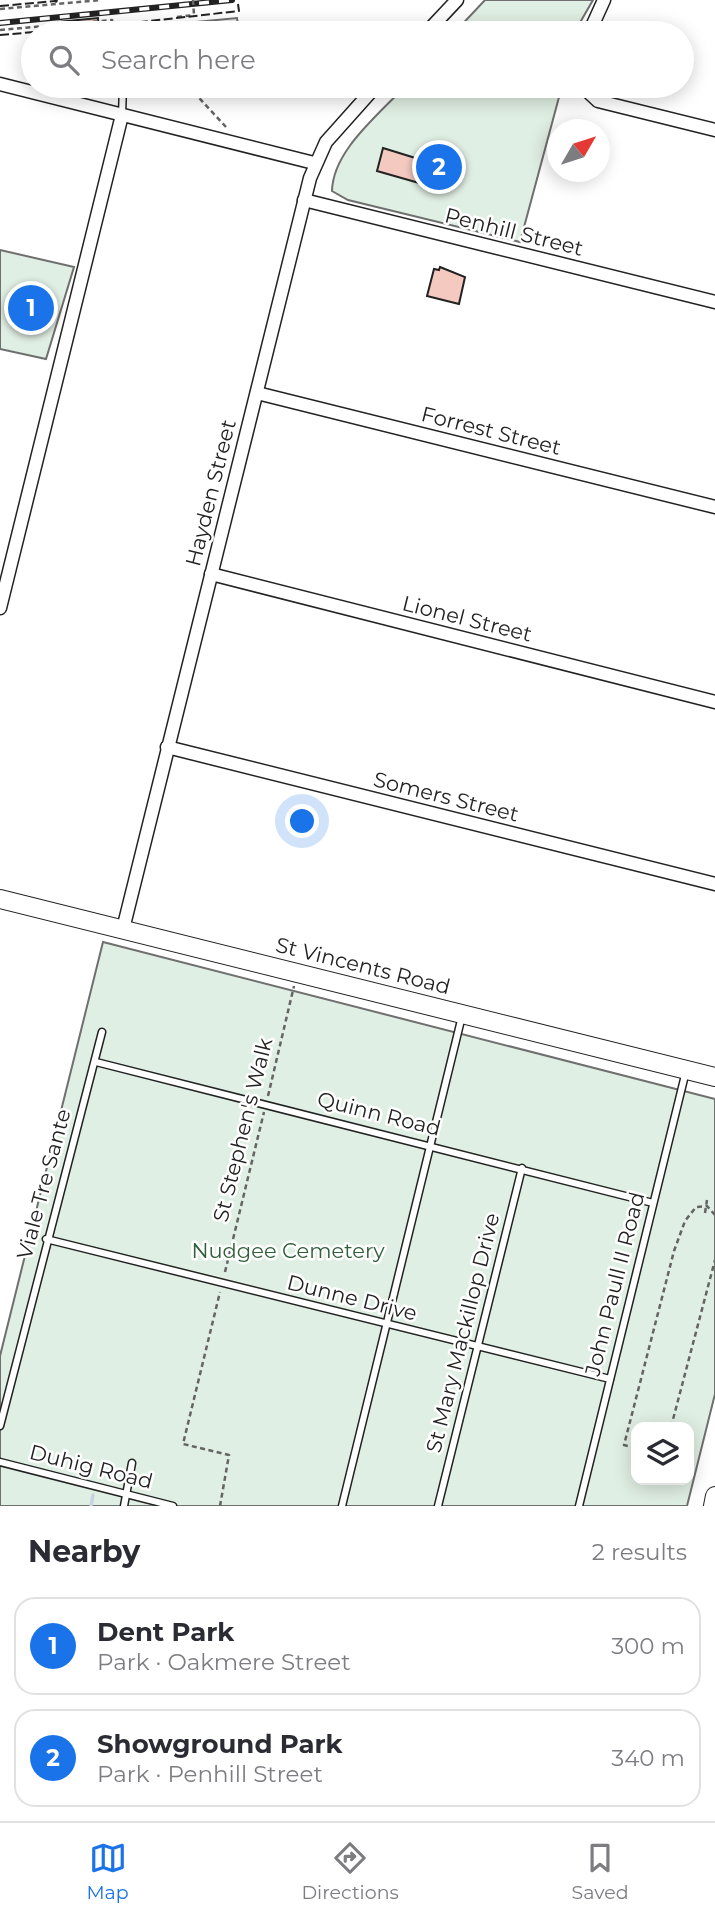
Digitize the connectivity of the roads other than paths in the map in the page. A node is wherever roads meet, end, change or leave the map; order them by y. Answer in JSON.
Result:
{"nodes":[{"id":1,"x":457,"y":0,"type":"edge"},
{"id":2,"x":604,"y":0,"type":"edge"},
{"id":3,"x":437,"y":21,"type":"edge"},
{"id":4,"x":594,"y":21,"type":"edge"},
{"id":5,"x":0,"y":84,"type":"edge"},
{"id":6,"x":21,"y":89,"type":"edge"},
{"id":7,"x":55,"y":98,"type":"edge"},
{"id":8,"x":123,"y":98,"type":"edge"},
{"id":9,"x":365,"y":98,"type":"edge"},
{"id":10,"x":594,"y":98,"type":"edge"},
{"id":11,"x":122,"y":115,"type":"junction"},
{"id":12,"x":715,"y":130,"type":"edge"},
{"id":13,"x":314,"y":163,"type":"junction"},
{"id":14,"x":304,"y":200,"type":"junction"},
{"id":15,"x":715,"y":302,"type":"edge"},
{"id":16,"x":257,"y":393,"type":"junction"},
{"id":17,"x":715,"y":507,"type":"edge"},
{"id":18,"x":211,"y":574,"type":"junction"},
{"id":19,"x":0,"y":608,"type":"edge"},
{"id":20,"x":715,"y":702,"type":"edge"},
{"id":21,"x":167,"y":747,"type":"junction"},
{"id":22,"x":715,"y":884,"type":"edge"},
{"id":23,"x":0,"y":899,"type":"edge"},
{"id":24,"x":123,"y":929,"type":"junction"},
{"id":25,"x":463,"y":1014,"type":"junction"},
{"id":26,"x":102,"y":1032,"type":"dead end"},
{"id":27,"x":96,"y":1062,"type":"junction"},
{"id":28,"x":686,"y":1070,"type":"junction"},
{"id":29,"x":715,"y":1077,"type":"edge"},
{"id":30,"x":431,"y":1144,"type":"junction"},
{"id":31,"x":522,"y":1168,"type":"junction"},
{"id":32,"x":653,"y":1203,"type":"junction"},
{"id":33,"x":46,"y":1239,"type":"junction"},
{"id":34,"x":387,"y":1324,"type":"junction"},
{"id":35,"x":478,"y":1347,"type":"junction"},
{"id":36,"x":610,"y":1379,"type":"junction"},
{"id":37,"x":0,"y":1426,"type":"edge"},
{"id":38,"x":0,"y":1462,"type":"edge"},
{"id":39,"x":132,"y":1463,"type":"dead end"},
{"id":40,"x":126,"y":1494,"type":"junction"},
{"id":41,"x":715,"y":1496,"type":"edge"},
{"id":42,"x":124,"y":1506,"type":"edge"},
{"id":43,"x":173,"y":1506,"type":"edge"},
{"id":44,"x":342,"y":1506,"type":"edge"},
{"id":45,"x":439,"y":1506,"type":"edge"},
{"id":46,"x":579,"y":1506,"type":"edge"},
{"id":47,"x":713,"y":1506,"type":"edge"}],
"edges":[{"from":1,"to":3,"type":"street"},
{"from":2,"to":4,"type":"street"},
{"from":5,"to":6,"type":"street"},
{"from":7,"to":11,"type":"street"},
{"from":8,"to":11,"type":"lane"},
{"from":9,"to":13,"type":"street","name":"Hayden Street"},
{"from":10,"to":12,"type":"street"},
{"from":11,"to":13,"type":"street"},
{"from":11,"to":19,"type":"street"},
{"from":13,"to":14,"type":"street","name":"Hayden Street"},
{"from":14,"to":15,"type":"street","name":"Penhill Street"},
{"from":14,"to":16,"type":"street","name":"Hayden Street"},
{"from":16,"to":17,"type":"street","name":"Forrest Street"},
{"from":16,"to":18,"type":"street","name":"Hayden Street"},
{"from":18,"to":20,"type":"street","name":"Lionel Street"},
{"from":18,"to":21,"type":"street","name":"Hayden Street"},
{"from":21,"to":22,"type":"street","name":"Somers Street"},
{"from":21,"to":24,"type":"street","name":"Hayden Street"},
{"from":23,"to":24,"type":"main road","name":"St Vincents Road"},
{"from":24,"to":25,"type":"main road","name":"St Vincents Road"},
{"from":25,"to":28,"type":"main road","name":"St Vincents Road"},
{"from":25,"to":30,"type":"lane"},
{"from":26,"to":27,"type":"lane","name":"Viale Tre Sante"},
{"from":27,"to":30,"type":"lane","name":"Quinn Road"},
{"from":27,"to":33,"type":"lane","name":"Viale Tre Sante"},
{"from":28,"to":29,"type":"main road","name":"St Vincents Road"},
{"from":28,"to":32,"type":"lane","name":"John Paull II Road"},
{"from":30,"to":31,"type":"lane","name":"Quinn Road"},
{"from":30,"to":34,"type":"lane"},
{"from":31,"to":32,"type":"lane","name":"Quinn Road"},
{"from":31,"to":35,"type":"lane","name":"St Mary Mackillop Drive"},
{"from":32,"to":36,"type":"lane","name":"John Paull II Road"},
{"from":33,"to":34,"type":"lane","name":"Dunne Drive"},
{"from":33,"to":37,"type":"lane","name":"Viale Tre Sante"},
{"from":34,"to":35,"type":"lane","name":"Dunne Drive"},
{"from":34,"to":44,"type":"lane"},
{"from":35,"to":36,"type":"lane","name":"Dunne Drive"},
{"from":35,"to":45,"type":"lane","name":"St Mary Mackillop Drive"},
{"from":36,"to":46,"type":"lane","name":"John Paull II Road"},
{"from":38,"to":40,"type":"lane","name":"Duhig Road"},
{"from":39,"to":40,"type":"lane"},
{"from":40,"to":42,"type":"lane"},
{"from":40,"to":43,"type":"lane","name":"Duhig Road"},
{"from":41,"to":47,"type":"main road"}]}
